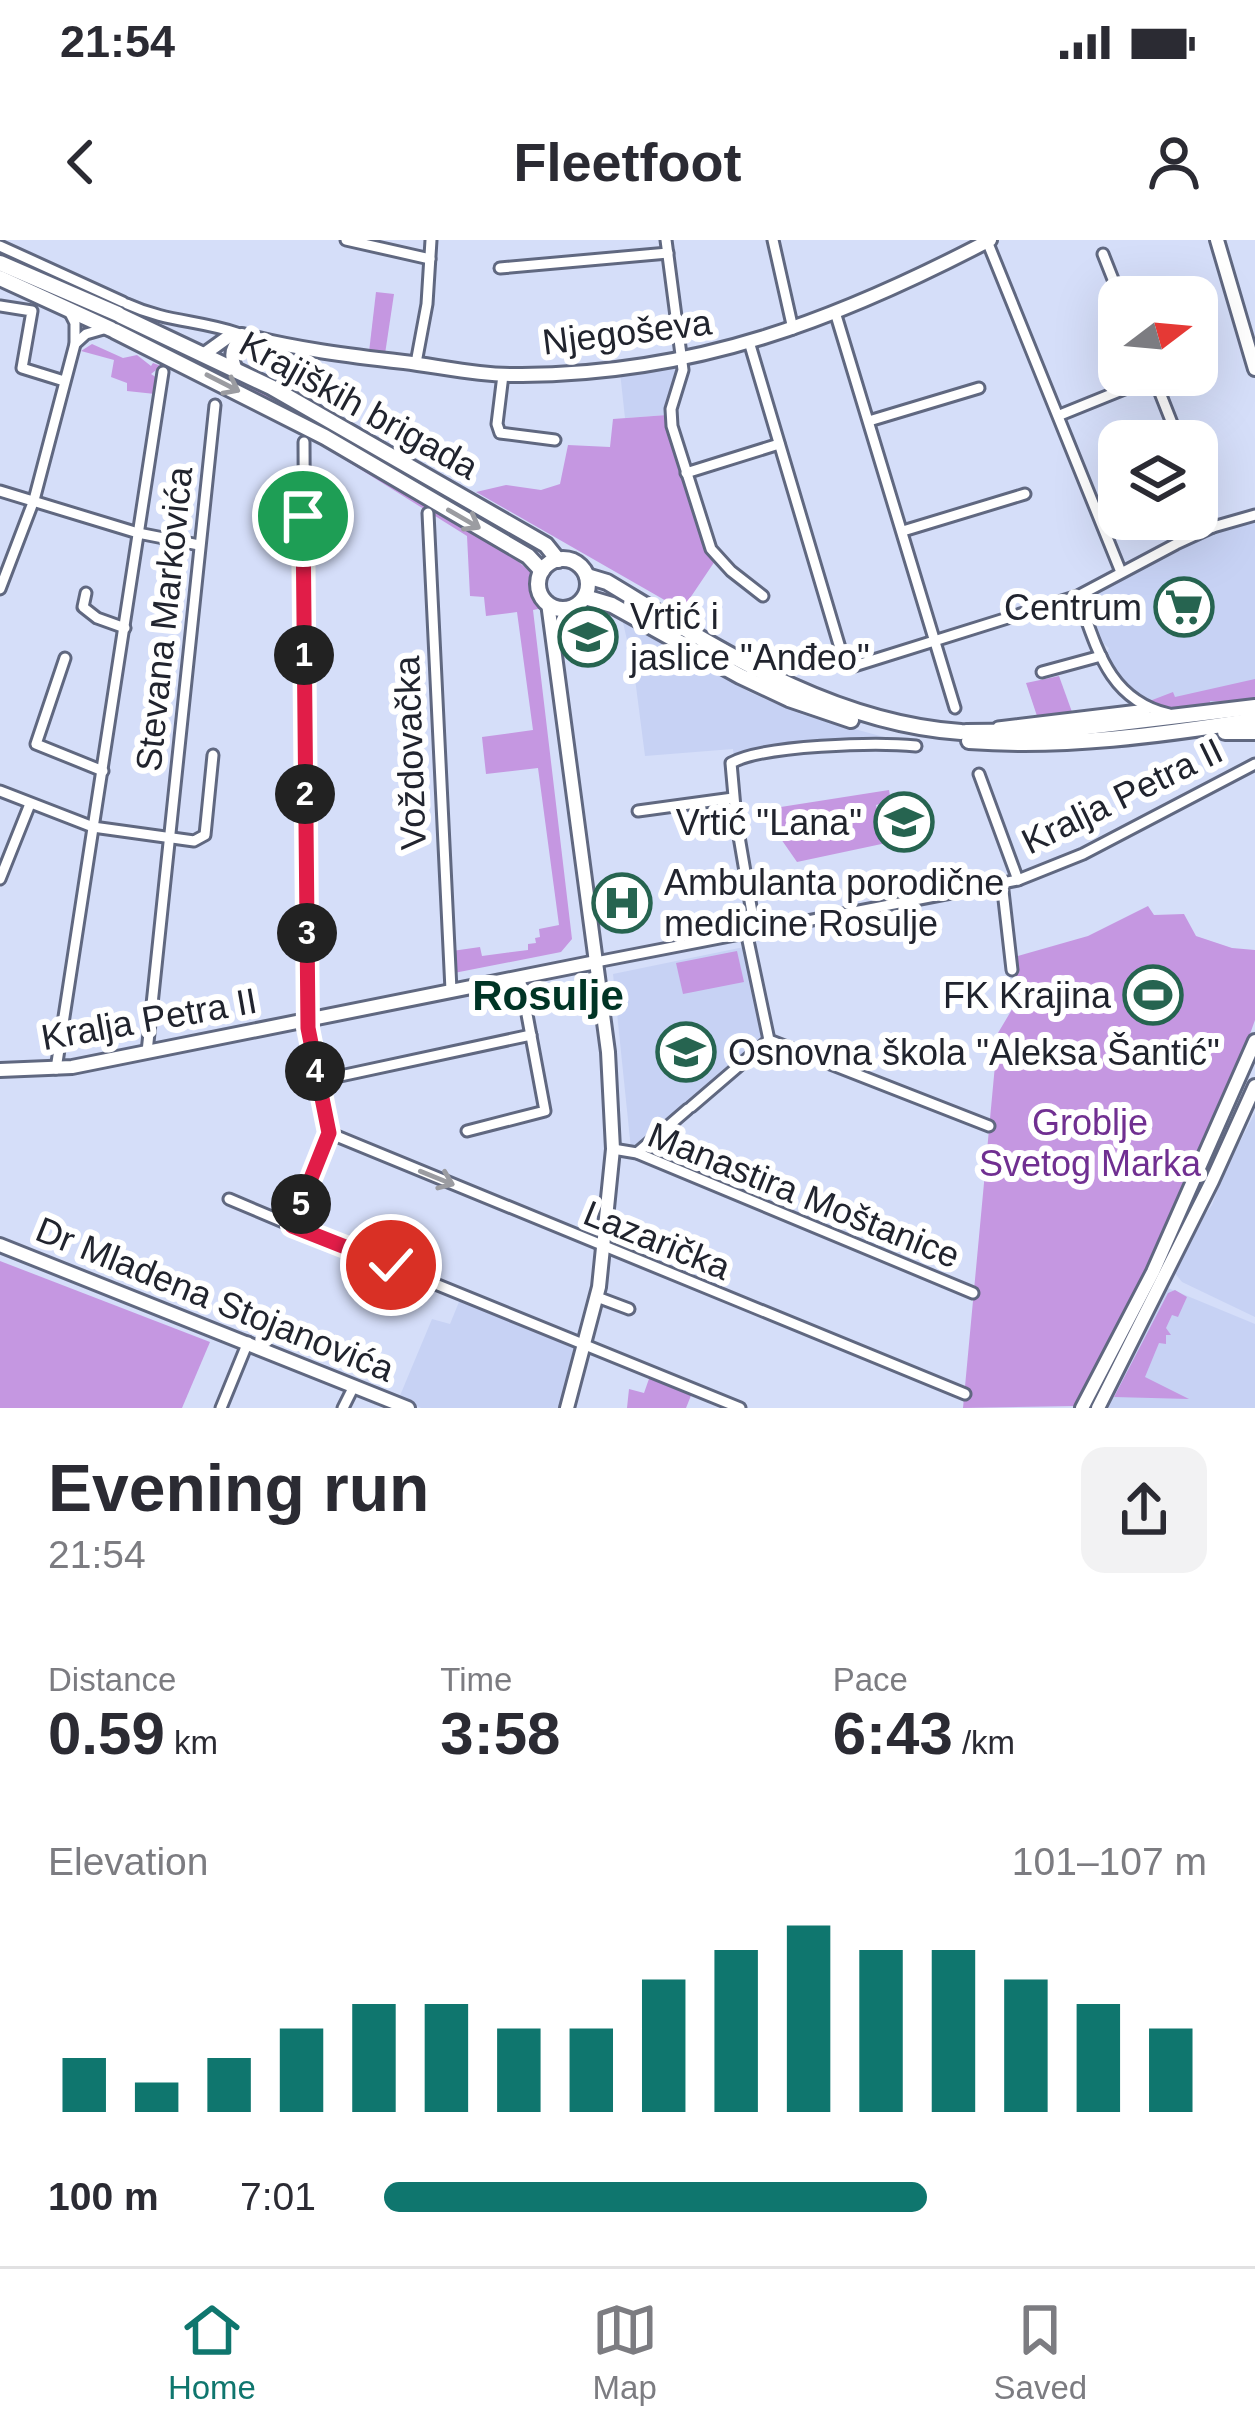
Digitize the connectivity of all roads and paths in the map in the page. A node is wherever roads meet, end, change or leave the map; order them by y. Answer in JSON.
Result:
{"nodes":[{"id":1,"x":346,"y":240,"type":"edge"},
{"id":2,"x":430,"y":240,"type":"edge"},
{"id":3,"x":666,"y":240,"type":"edge"},
{"id":4,"x":773,"y":240,"type":"edge"},
{"id":5,"x":1216,"y":240,"type":"edge"},
{"id":6,"x":988,"y":241,"type":"edge"},
{"id":7,"x":0,"y":246,"type":"edge"},
{"id":8,"x":668,"y":253,"type":"junction"},
{"id":9,"x":1103,"y":254,"type":"dead end"},
{"id":10,"x":430,"y":259,"type":"junction"},
{"id":11,"x":0,"y":263,"type":"edge"},
{"id":12,"x":500,"y":268,"type":"dead end"},
{"id":13,"x":1112,"y":276,"type":"edge"},
{"id":14,"x":0,"y":278,"type":"edge"},
{"id":15,"x":0,"y":306,"type":"edge"},
{"id":16,"x":68,"y":309,"type":"junction"},
{"id":17,"x":835,"y":312,"type":"junction"},
{"id":18,"x":118,"y":318,"type":"junction"},
{"id":19,"x":793,"y":329,"type":"junction"},
{"id":20,"x":247,"y":336,"type":"junction"},
{"id":21,"x":75,"y":344,"type":"junction"},
{"id":22,"x":750,"y":345,"type":"junction"},
{"id":23,"x":203,"y":355,"type":"junction"},
{"id":24,"x":682,"y":360,"type":"junction"},
{"id":25,"x":416,"y":363,"type":"junction"},
{"id":26,"x":1255,"y":369,"type":"edge"},
{"id":27,"x":236,"y":370,"type":"junction"},
{"id":28,"x":164,"y":372,"type":"dead end"},
{"id":29,"x":502,"y":374,"type":"junction"},
{"id":30,"x":64,"y":381,"type":"junction"},
{"id":31,"x":979,"y":388,"type":"dead end"},
{"id":32,"x":1105,"y":396,"type":"edge"},
{"id":33,"x":214,"y":405,"type":"dead end"},
{"id":34,"x":1060,"y":415,"type":"junction"},
{"id":35,"x":869,"y":421,"type":"junction"},
{"id":36,"x":555,"y":440,"type":"dead end"},
{"id":37,"x":304,"y":442,"type":"dead end"},
{"id":38,"x":779,"y":444,"type":"junction"},
{"id":39,"x":686,"y":473,"type":"junction"},
{"id":40,"x":0,"y":491,"type":"edge"},
{"id":41,"x":1025,"y":494,"type":"dead end"},
{"id":42,"x":34,"y":500,"type":"junction"},
{"id":43,"x":428,"y":513,"type":"dead end"},
{"id":44,"x":1255,"y":515,"type":"edge"},
{"id":45,"x":1218,"y":526,"type":"edge"},
{"id":46,"x":903,"y":531,"type":"junction"},
{"id":47,"x":138,"y":533,"type":"junction"},
{"id":48,"x":1186,"y":540,"type":"edge"},
{"id":49,"x":199,"y":544,"type":"junction"},
{"id":50,"x":558,"y":560,"type":"junction"},
{"id":51,"x":4,"y":570,"type":"edge"},
{"id":52,"x":542,"y":571,"type":"junction"},
{"id":53,"x":1121,"y":572,"type":"junction"},
{"id":54,"x":586,"y":576,"type":"junction"},
{"id":55,"x":0,"y":590,"type":"edge"},
{"id":56,"x":86,"y":593,"type":"dead end"},
{"id":57,"x":763,"y":596,"type":"dead end"},
{"id":58,"x":1078,"y":596,"type":"junction"},
{"id":59,"x":585,"y":597,"type":"junction"},
{"id":60,"x":548,"y":604,"type":"junction"},
{"id":61,"x":568,"y":609,"type":"junction"},
{"id":62,"x":125,"y":628,"type":"junction"},
{"id":63,"x":936,"y":642,"type":"junction"},
{"id":64,"x":553,"y":647,"type":"junction"},
{"id":65,"x":1101,"y":656,"type":"junction"},
{"id":66,"x":65,"y":658,"type":"dead end"},
{"id":67,"x":1042,"y":672,"type":"dead end"},
{"id":68,"x":1126,"y":696,"type":"junction"},
{"id":69,"x":1255,"y":707,"type":"edge"},
{"id":70,"x":955,"y":708,"type":"dead end"},
{"id":71,"x":1147,"y":709,"type":"junction"},
{"id":72,"x":1116,"y":712,"type":"junction"},
{"id":73,"x":1180,"y":716,"type":"junction"},
{"id":74,"x":1255,"y":720,"type":"edge"},
{"id":75,"x":1196,"y":730,"type":"junction"},
{"id":76,"x":1255,"y":732,"type":"edge"},
{"id":77,"x":967,"y":736,"type":"junction"},
{"id":78,"x":916,"y":746,"type":"dead end"},
{"id":79,"x":213,"y":755,"type":"dead end"},
{"id":80,"x":1255,"y":764,"type":"edge"},
{"id":81,"x":103,"y":771,"type":"junction"},
{"id":82,"x":979,"y":774,"type":"dead end"},
{"id":83,"x":0,"y":791,"type":"edge"},
{"id":84,"x":733,"y":797,"type":"junction"},
{"id":85,"x":30,"y":804,"type":"junction"},
{"id":86,"x":638,"y":811,"type":"dead end"},
{"id":87,"x":93,"y":827,"type":"junction"},
{"id":88,"x":168,"y":839,"type":"junction"},
{"id":89,"x":0,"y":879,"type":"edge"},
{"id":90,"x":1018,"y":880,"type":"junction"},
{"id":91,"x":1002,"y":882,"type":"junction"},
{"id":92,"x":751,"y":931,"type":"junction"},
{"id":93,"x":596,"y":962,"type":"junction"},
{"id":94,"x":1012,"y":970,"type":"dead end"},
{"id":95,"x":520,"y":977,"type":"junction"},
{"id":96,"x":451,"y":989,"type":"junction"},
{"id":97,"x":308,"y":1020,"type":"junction"},
{"id":98,"x":531,"y":1035,"type":"junction"},
{"id":99,"x":769,"y":1040,"type":"junction"},
{"id":100,"x":1254,"y":1045,"type":"edge"},
{"id":101,"x":147,"y":1052,"type":"junction"},
{"id":102,"x":0,"y":1070,"type":"edge"},
{"id":103,"x":56,"y":1070,"type":"junction"},
{"id":104,"x":317,"y":1081,"type":"junction"},
{"id":105,"x":1254,"y":1090,"type":"edge"},
{"id":106,"x":989,"y":1126,"type":"dead end"},
{"id":107,"x":466,"y":1131,"type":"dead end"},
{"id":108,"x":329,"y":1133,"type":"junction"},
{"id":109,"x":613,"y":1149,"type":"junction"},
{"id":110,"x":638,"y":1153,"type":"junction"},
{"id":111,"x":229,"y":1199,"type":"dead end"},
{"id":112,"x":292,"y":1226,"type":"junction"},
{"id":113,"x":0,"y":1245,"type":"edge"},
{"id":114,"x":604,"y":1247,"type":"junction"},
{"id":115,"x":973,"y":1293,"type":"dead end"},
{"id":116,"x":597,"y":1297,"type":"junction"},
{"id":117,"x":628,"y":1309,"type":"dead end"},
{"id":118,"x":248,"y":1342,"type":"junction"},
{"id":119,"x":586,"y":1346,"type":"junction"},
{"id":120,"x":354,"y":1386,"type":"junction"},
{"id":121,"x":965,"y":1394,"type":"dead end"},
{"id":122,"x":221,"y":1408,"type":"edge"},
{"id":123,"x":343,"y":1408,"type":"edge"},
{"id":124,"x":408,"y":1408,"type":"edge"},
{"id":125,"x":567,"y":1408,"type":"edge"},
{"id":126,"x":740,"y":1408,"type":"edge"},
{"id":127,"x":1082,"y":1408,"type":"edge"},
{"id":128,"x":1098,"y":1408,"type":"edge"}],
"edges":[{"from":1,"to":10,"type":"street"},
{"from":2,"to":10,"type":"street"},
{"from":3,"to":8,"type":"street"},
{"from":4,"to":19,"type":"street"},
{"from":5,"to":26,"type":"main road"},
{"from":6,"to":17,"type":"main road","name":"Njegoševa"},
{"from":6,"to":34,"type":"street"},
{"from":7,"to":18,"type":"street","name":"Njegoševa"},
{"from":8,"to":12,"type":"street"},
{"from":8,"to":24,"type":"street"},
{"from":9,"to":13,"type":"street"},
{"from":10,"to":25,"type":"street"},
{"from":11,"to":18,"type":"main road","name":"Krajiških brigada"},
{"from":14,"to":16,"type":"main road","name":"Krajiških brigada"},
{"from":15,"to":30,"type":"street"},
{"from":16,"to":18,"type":"main road","name":"Krajiških brigada"},
{"from":16,"to":21,"type":"street"},
{"from":17,"to":19,"type":"main road","name":"Njegoševa"},
{"from":17,"to":35,"type":"street"},
{"from":18,"to":20,"type":"street","name":"Njegoševa"},
{"from":18,"to":21,"type":"street"},
{"from":18,"to":23,"type":"main road","name":"Krajiških brigada"},
{"from":18,"to":52,"type":"main road","name":"Krajiških brigada","one_way":true},
{"from":19,"to":22,"type":"main road","name":"Njegoševa"},
{"from":20,"to":23,"type":"main road"},
{"from":20,"to":25,"type":"main road","name":"Njegoševa"},
{"from":20,"to":27,"type":"main road"},
{"from":21,"to":30,"type":"street"},
{"from":22,"to":24,"type":"main road","name":"Njegoševa"},
{"from":22,"to":38,"type":"street"},
{"from":23,"to":27,"type":"main road","name":"Krajiških brigada"},
{"from":24,"to":29,"type":"main road","name":"Njegoševa"},
{"from":24,"to":39,"type":"street"},
{"from":25,"to":29,"type":"main road","name":"Njegoševa"},
{"from":27,"to":50,"type":"main road","name":"Krajiških brigada"},
{"from":28,"to":47,"type":"street"},
{"from":29,"to":36,"type":"street"},
{"from":30,"to":42,"type":"street"},
{"from":31,"to":35,"type":"street"},
{"from":32,"to":34,"type":"street"},
{"from":33,"to":49,"type":"street","name":"Stevana Markovića"},
{"from":34,"to":53,"type":"street"},
{"from":35,"to":46,"type":"street"},
{"from":37,"to":97,"type":"street"},
{"from":38,"to":39,"type":"street"},
{"from":38,"to":63,"type":"street"},
{"from":39,"to":57,"type":"street"},
{"from":40,"to":42,"type":"street"},
{"from":41,"to":46,"type":"street"},
{"from":42,"to":47,"type":"street"},
{"from":42,"to":51,"type":"street"},
{"from":43,"to":96,"type":"street","name":"Voždovačka"},
{"from":44,"to":45,"type":"street"},
{"from":46,"to":63,"type":"street"},
{"from":47,"to":49,"type":"street"},
{"from":47,"to":62,"type":"street"},
{"from":48,"to":53,"type":"street"},
{"from":49,"to":88,"type":"street","name":"Stevana Markovića"},
{"from":50,"to":52,"type":"main road"},
{"from":50,"to":54,"type":"main road","name":"Krajiških brigada"},
{"from":51,"to":55,"type":"street"},
{"from":52,"to":60,"type":"main road"},
{"from":53,"to":58,"type":"street"},
{"from":54,"to":59,"type":"main road"},
{"from":54,"to":77,"type":"main road","name":"Krajiških brigada"},
{"from":56,"to":62,"type":"street"},
{"from":58,"to":63,"type":"street"},
{"from":58,"to":65,"type":"street"},
{"from":59,"to":61,"type":"main road"},
{"from":59,"to":77,"type":"main road","name":"Krajiških brigada"},
{"from":60,"to":61,"type":"main road"},
{"from":60,"to":64,"type":"main road"},
{"from":61,"to":64,"type":"main road"},
{"from":62,"to":81,"type":"street"},
{"from":63,"to":70,"type":"street"},
{"from":64,"to":93,"type":"main road"},
{"from":65,"to":67,"type":"street"},
{"from":65,"to":68,"type":"street"},
{"from":66,"to":81,"type":"street"},
{"from":68,"to":71,"type":"street"},
{"from":68,"to":72,"type":"street"},
{"from":69,"to":73,"type":"main road","name":"Krajiških brigada"},
{"from":71,"to":72,"type":"street"},
{"from":71,"to":73,"type":"street"},
{"from":72,"to":77,"type":"street"},
{"from":73,"to":77,"type":"main road","name":"Krajiških brigada"},
{"from":74,"to":75,"type":"main road","name":"Krajiških brigada"},
{"from":75,"to":76,"type":"main road"},
{"from":75,"to":77,"type":"main road","name":"Krajiških brigada"},
{"from":78,"to":84,"type":"street"},
{"from":79,"to":88,"type":"street","name":"Stevana Markovića"},
{"from":80,"to":90,"type":"street","name":"Kralja Petra II"},
{"from":81,"to":87,"type":"street"},
{"from":82,"to":90,"type":"street"},
{"from":83,"to":85,"type":"street"},
{"from":84,"to":86,"type":"street"},
{"from":84,"to":92,"type":"street"},
{"from":85,"to":87,"type":"street"},
{"from":85,"to":89,"type":"street"},
{"from":87,"to":88,"type":"street"},
{"from":87,"to":103,"type":"street"},
{"from":88,"to":101,"type":"street","name":"Stevana Markovića"},
{"from":90,"to":91,"type":"street","name":"Kralja Petra II"},
{"from":91,"to":92,"type":"street","name":"Kralja Petra II"},
{"from":91,"to":94,"type":"street"},
{"from":92,"to":93,"type":"street","name":"Kralja Petra II"},
{"from":92,"to":99,"type":"street"},
{"from":93,"to":95,"type":"main road","name":"Kralja Petra II"},
{"from":93,"to":109,"type":"main road"},
{"from":95,"to":96,"type":"main road","name":"Kralja Petra II"},
{"from":95,"to":98,"type":"street"},
{"from":96,"to":97,"type":"main road","name":"Kralja Petra II"},
{"from":97,"to":101,"type":"main road","name":"Kralja Petra II"},
{"from":97,"to":104,"type":"street","name":"Kralja Petra II"},
{"from":98,"to":104,"type":"street"},
{"from":98,"to":107,"type":"street"},
{"from":99,"to":106,"type":"street"},
{"from":99,"to":110,"type":"street"},
{"from":100,"to":127,"type":"main road"},
{"from":101,"to":103,"type":"main road","name":"Kralja Petra II"},
{"from":102,"to":103,"type":"main road","name":"Kralja Petra II"},
{"from":104,"to":108,"type":"street","name":"Kralja Petra II"},
{"from":105,"to":128,"type":"main road"},
{"from":108,"to":112,"type":"street"},
{"from":108,"to":114,"type":"street","name":"Lazarička","one_way":true},
{"from":109,"to":110,"type":"street","name":"Manastira Moštanice"},
{"from":109,"to":114,"type":"main road"},
{"from":110,"to":115,"type":"street","name":"Manastira Moštanice"},
{"from":111,"to":112,"type":"street"},
{"from":112,"to":119,"type":"street"},
{"from":113,"to":118,"type":"main road","name":"Dr Mladena Stojanovića"},
{"from":114,"to":116,"type":"main road"},
{"from":114,"to":121,"type":"street","name":"Lazarička"},
{"from":116,"to":117,"type":"street"},
{"from":116,"to":119,"type":"main road"},
{"from":118,"to":120,"type":"main road","name":"Dr Mladena Stojanovića"},
{"from":118,"to":122,"type":"street"},
{"from":119,"to":125,"type":"main road"},
{"from":119,"to":126,"type":"street"},
{"from":120,"to":123,"type":"street"},
{"from":120,"to":124,"type":"main road","name":"Dr Mladena Stojanovića"}]}
